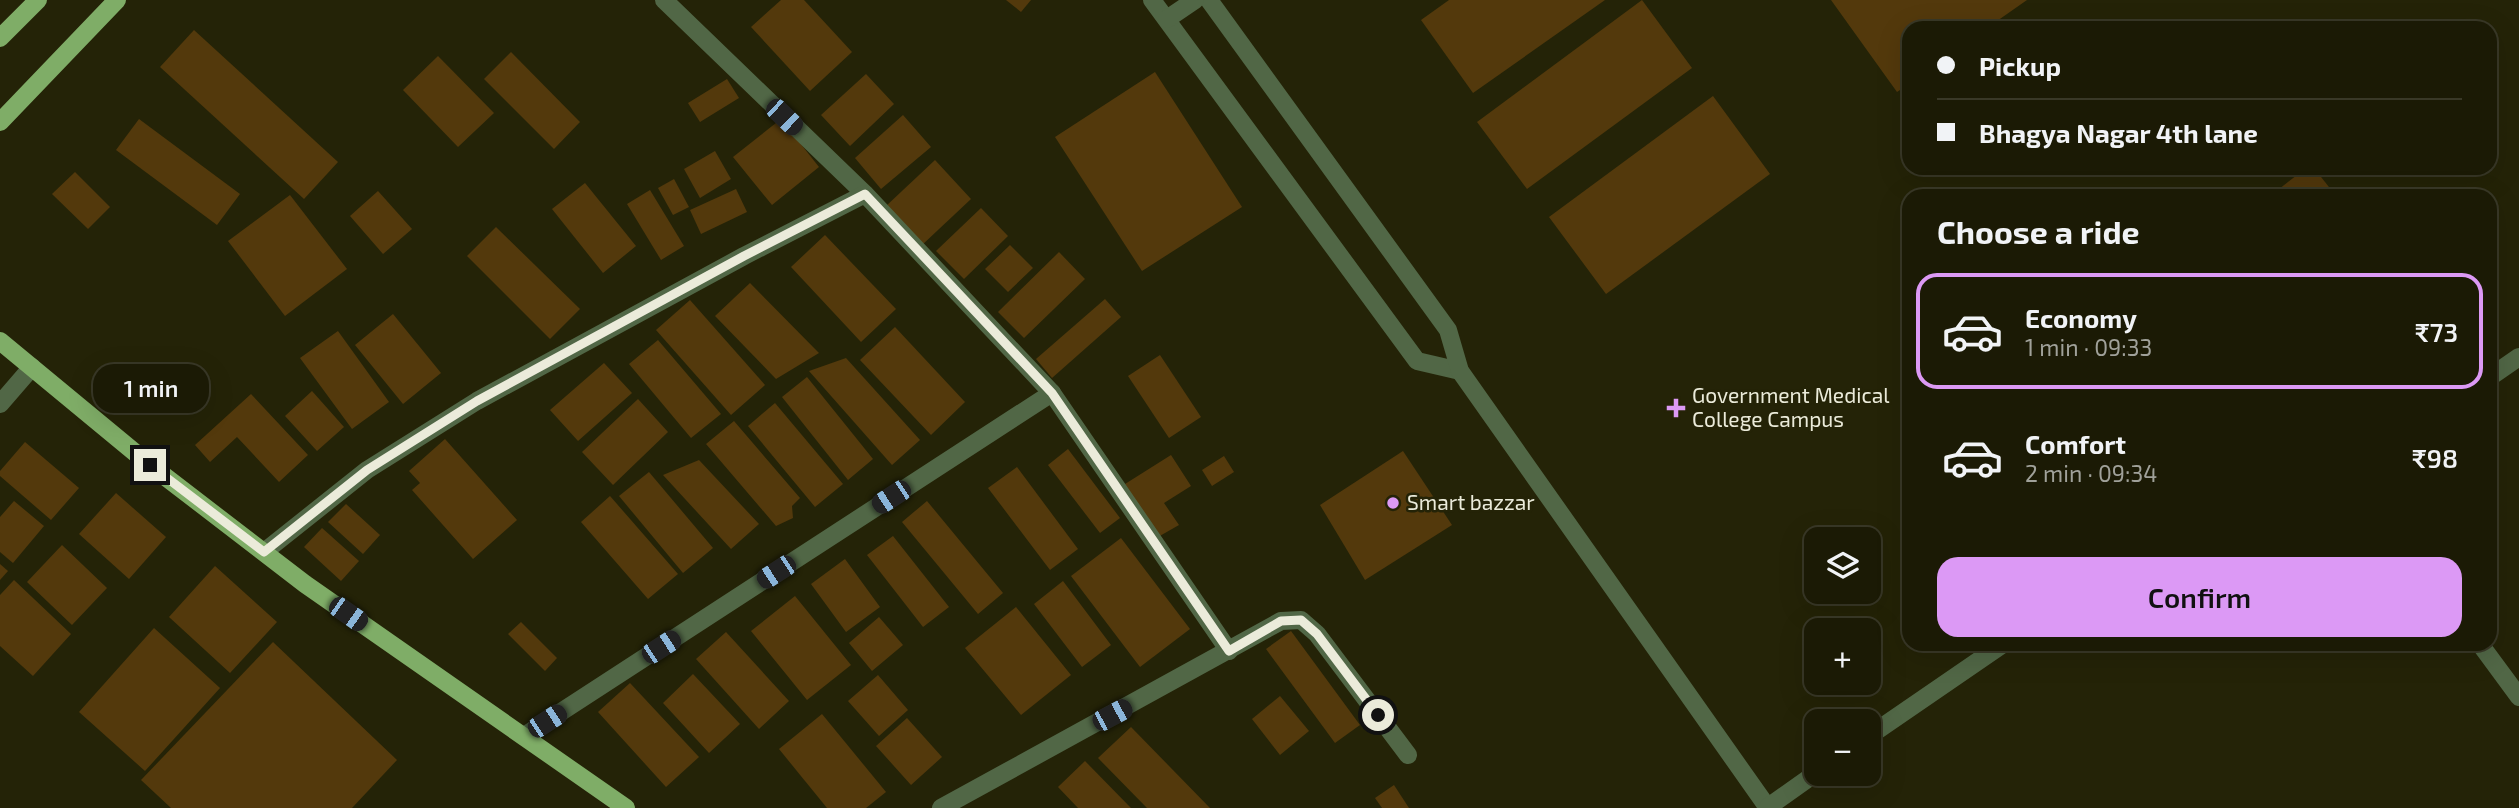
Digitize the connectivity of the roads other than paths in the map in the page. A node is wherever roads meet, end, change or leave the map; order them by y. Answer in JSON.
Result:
{"nodes":[{"id":1,"x":38,"y":0,"type":"edge"},
{"id":2,"x":117,"y":0,"type":"edge"},
{"id":3,"x":664,"y":0,"type":"edge"},
{"id":4,"x":1153,"y":0,"type":"edge"},
{"id":5,"x":1195,"y":0,"type":"edge"},
{"id":6,"x":1209,"y":0,"type":"edge"},
{"id":7,"x":1167,"y":19,"type":"junction"},
{"id":8,"x":0,"y":38,"type":"edge"},
{"id":9,"x":0,"y":122,"type":"edge"},
{"id":10,"x":865,"y":194,"type":"junction"},
{"id":11,"x":0,"y":341,"type":"edge"},
{"id":12,"x":2519,"y":356,"type":"edge"},
{"id":13,"x":33,"y":367,"type":"junction"},
{"id":14,"x":1460,"y":371,"type":"junction"},
{"id":15,"x":2497,"y":372,"type":"edge"},
{"id":16,"x":1052,"y":393,"type":"junction"},
{"id":17,"x":0,"y":404,"type":"edge"},
{"id":18,"x":264,"y":552,"type":"junction"},
{"id":19,"x":1229,"y":651,"type":"junction"},
{"id":20,"x":1993,"y":651,"type":"edge"},
{"id":21,"x":2485,"y":651,"type":"edge"},
{"id":22,"x":2519,"y":697,"type":"edge"},
{"id":23,"x":1881,"y":728,"type":"edge"},
{"id":24,"x":524,"y":736,"type":"junction"},
{"id":25,"x":1408,"y":755,"type":"dead end"},
{"id":26,"x":1804,"y":782,"type":"edge"},
{"id":27,"x":626,"y":808,"type":"edge"},
{"id":28,"x":941,"y":808,"type":"edge"},
{"id":29,"x":1768,"y":808,"type":"edge"}],
"edges":[{"from":1,"to":8,"type":"main road"},
{"from":2,"to":9,"type":"main road"},
{"from":3,"to":10,"type":"street"},
{"from":4,"to":7,"type":"street"},
{"from":5,"to":7,"type":"street"},
{"from":6,"to":14,"type":"street"},
{"from":7,"to":14,"type":"street"},
{"from":10,"to":16,"type":"street"},
{"from":10,"to":18,"type":"street"},
{"from":11,"to":13,"type":"main road"},
{"from":12,"to":15,"type":"street"},
{"from":13,"to":17,"type":"street"},
{"from":13,"to":18,"type":"main road"},
{"from":14,"to":29,"type":"street"},
{"from":16,"to":19,"type":"street"},
{"from":16,"to":24,"type":"street"},
{"from":18,"to":24,"type":"main road"},
{"from":19,"to":25,"type":"street"},
{"from":19,"to":28,"type":"street"},
{"from":20,"to":23,"type":"street"},
{"from":21,"to":22,"type":"street"},
{"from":24,"to":27,"type":"main road"},
{"from":26,"to":29,"type":"street"}]}
